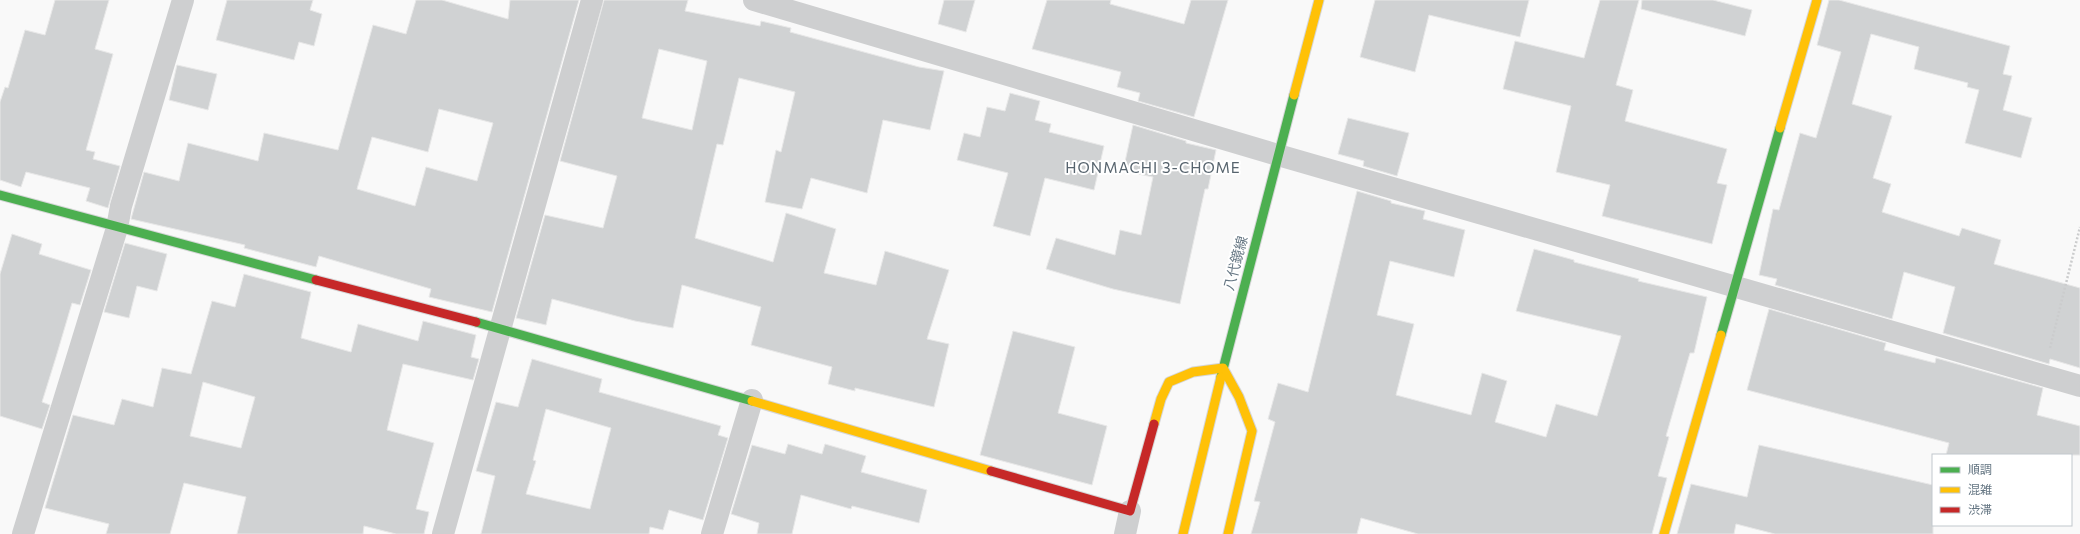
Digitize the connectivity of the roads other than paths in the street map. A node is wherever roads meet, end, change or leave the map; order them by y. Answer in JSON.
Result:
{"nodes":[{"id":1,"x":183,"y":0,"type":"edge"},
{"id":2,"x":592,"y":0,"type":"edge"},
{"id":3,"x":754,"y":0,"type":"edge"},
{"id":4,"x":1319,"y":0,"type":"edge"},
{"id":5,"x":1817,"y":0,"type":"edge"},
{"id":6,"x":1278,"y":155,"type":"junction"},
{"id":7,"x":0,"y":195,"type":"edge"},
{"id":8,"x":117,"y":228,"type":"junction"},
{"id":9,"x":1734,"y":286,"type":"junction"},
{"id":10,"x":499,"y":328,"type":"junction"},
{"id":11,"x":1223,"y":368,"type":"junction"},
{"id":12,"x":2080,"y":386,"type":"edge"},
{"id":13,"x":752,"y":400,"type":"junction"},
{"id":14,"x":1130,"y":511,"type":"junction"},
{"id":15,"x":23,"y":534,"type":"edge"},
{"id":16,"x":443,"y":534,"type":"edge"},
{"id":17,"x":712,"y":534,"type":"edge"},
{"id":18,"x":1125,"y":534,"type":"edge"},
{"id":19,"x":1183,"y":534,"type":"edge"},
{"id":20,"x":1228,"y":534,"type":"edge"},
{"id":21,"x":1664,"y":534,"type":"edge"}],
"edges":[{"from":1,"to":8,"type":"street"},
{"from":2,"to":10,"type":"street"},
{"from":3,"to":6,"type":"street"},
{"from":4,"to":6,"type":"street","name":"八代鏡線"},
{"from":5,"to":9,"type":"street"},
{"from":6,"to":9,"type":"street"},
{"from":6,"to":11,"type":"street","name":"八代鏡線"},
{"from":7,"to":8,"type":"street"},
{"from":8,"to":10,"type":"street"},
{"from":8,"to":15,"type":"street"},
{"from":9,"to":12,"type":"street"},
{"from":9,"to":21,"type":"street"},
{"from":10,"to":13,"type":"street"},
{"from":10,"to":16,"type":"street"},
{"from":11,"to":14,"type":"street"},
{"from":11,"to":19,"type":"street","name":"八代鏡線"},
{"from":11,"to":20,"type":"street"},
{"from":13,"to":14,"type":"street"},
{"from":13,"to":17,"type":"street"},
{"from":14,"to":18,"type":"street"}]}
